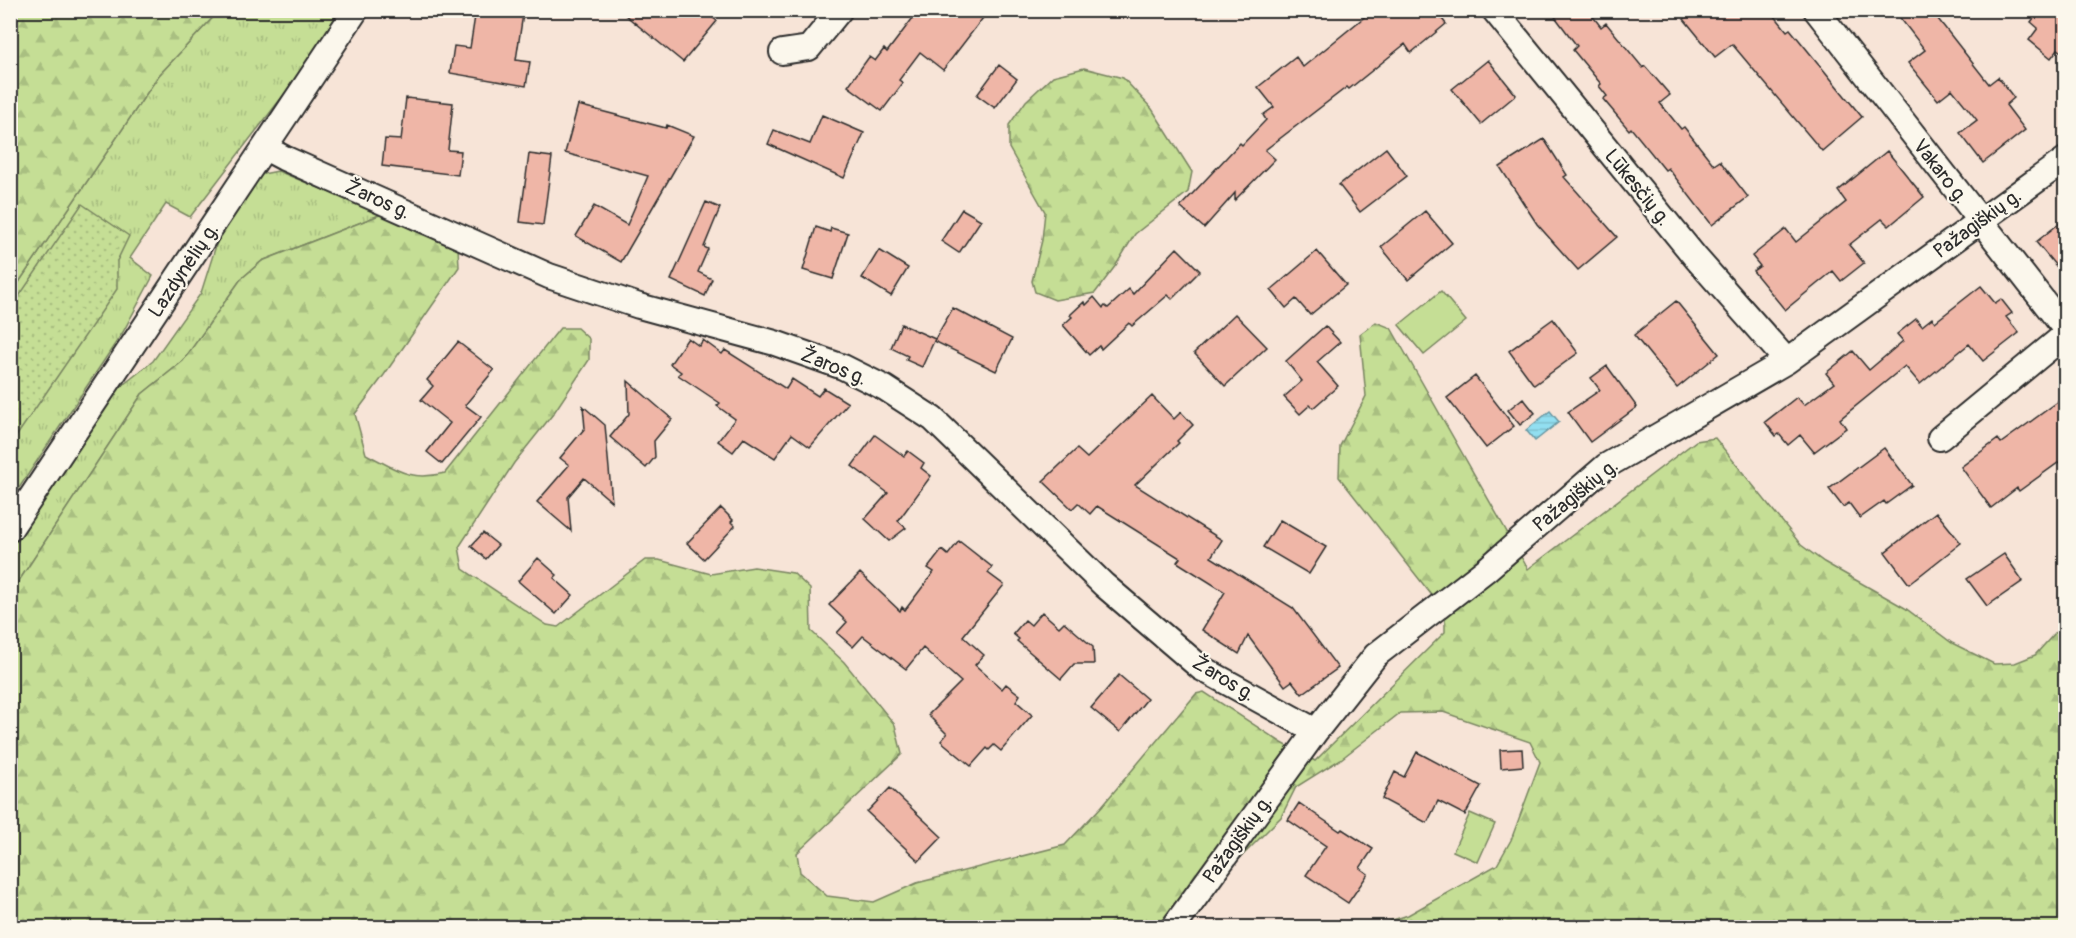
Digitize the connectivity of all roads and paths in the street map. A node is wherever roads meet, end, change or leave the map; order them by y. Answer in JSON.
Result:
{"nodes":[{"id":1,"x":356,"y":10,"type":"edge"},
{"id":2,"x":840,"y":10,"type":"edge"},
{"id":3,"x":1494,"y":10,"type":"edge"},
{"id":4,"x":1816,"y":10,"type":"edge"},
{"id":5,"x":782,"y":52,"type":"dead end"},
{"id":6,"x":265,"y":148,"type":"junction"},
{"id":7,"x":2066,"y":159,"type":"edge"},
{"id":8,"x":1979,"y":220,"type":"junction"},
{"id":9,"x":2066,"y":332,"type":"edge"},
{"id":10,"x":1786,"y":361,"type":"junction"},
{"id":11,"x":1940,"y":438,"type":"dead end"},
{"id":12,"x":10,"y":529,"type":"edge"},
{"id":13,"x":1316,"y":731,"type":"junction"},
{"id":14,"x":1173,"y":927,"type":"edge"}],
"edges":[{"from":1,"to":6,"type":"street","name":"Lazdynėlių g."},
{"from":2,"to":5,"type":"street"},
{"from":3,"to":10,"type":"street","name":"Lūkesčių g."},
{"from":4,"to":8,"type":"street","name":"Vakaro g."},
{"from":6,"to":12,"type":"street","name":"Lazdynėlių g."},
{"from":6,"to":13,"type":"street","name":"Žaros g."},
{"from":7,"to":8,"type":"street","name":"Pažagiškių g."},
{"from":8,"to":9,"type":"street","name":"Vakaro g."},
{"from":8,"to":10,"type":"street","name":"Pažagiškių g."},
{"from":9,"to":11,"type":"street","name":"Vakaro g."},
{"from":10,"to":13,"type":"street","name":"Pažagiškių g."},
{"from":13,"to":14,"type":"street","name":"Pažagiškių g."}]}
